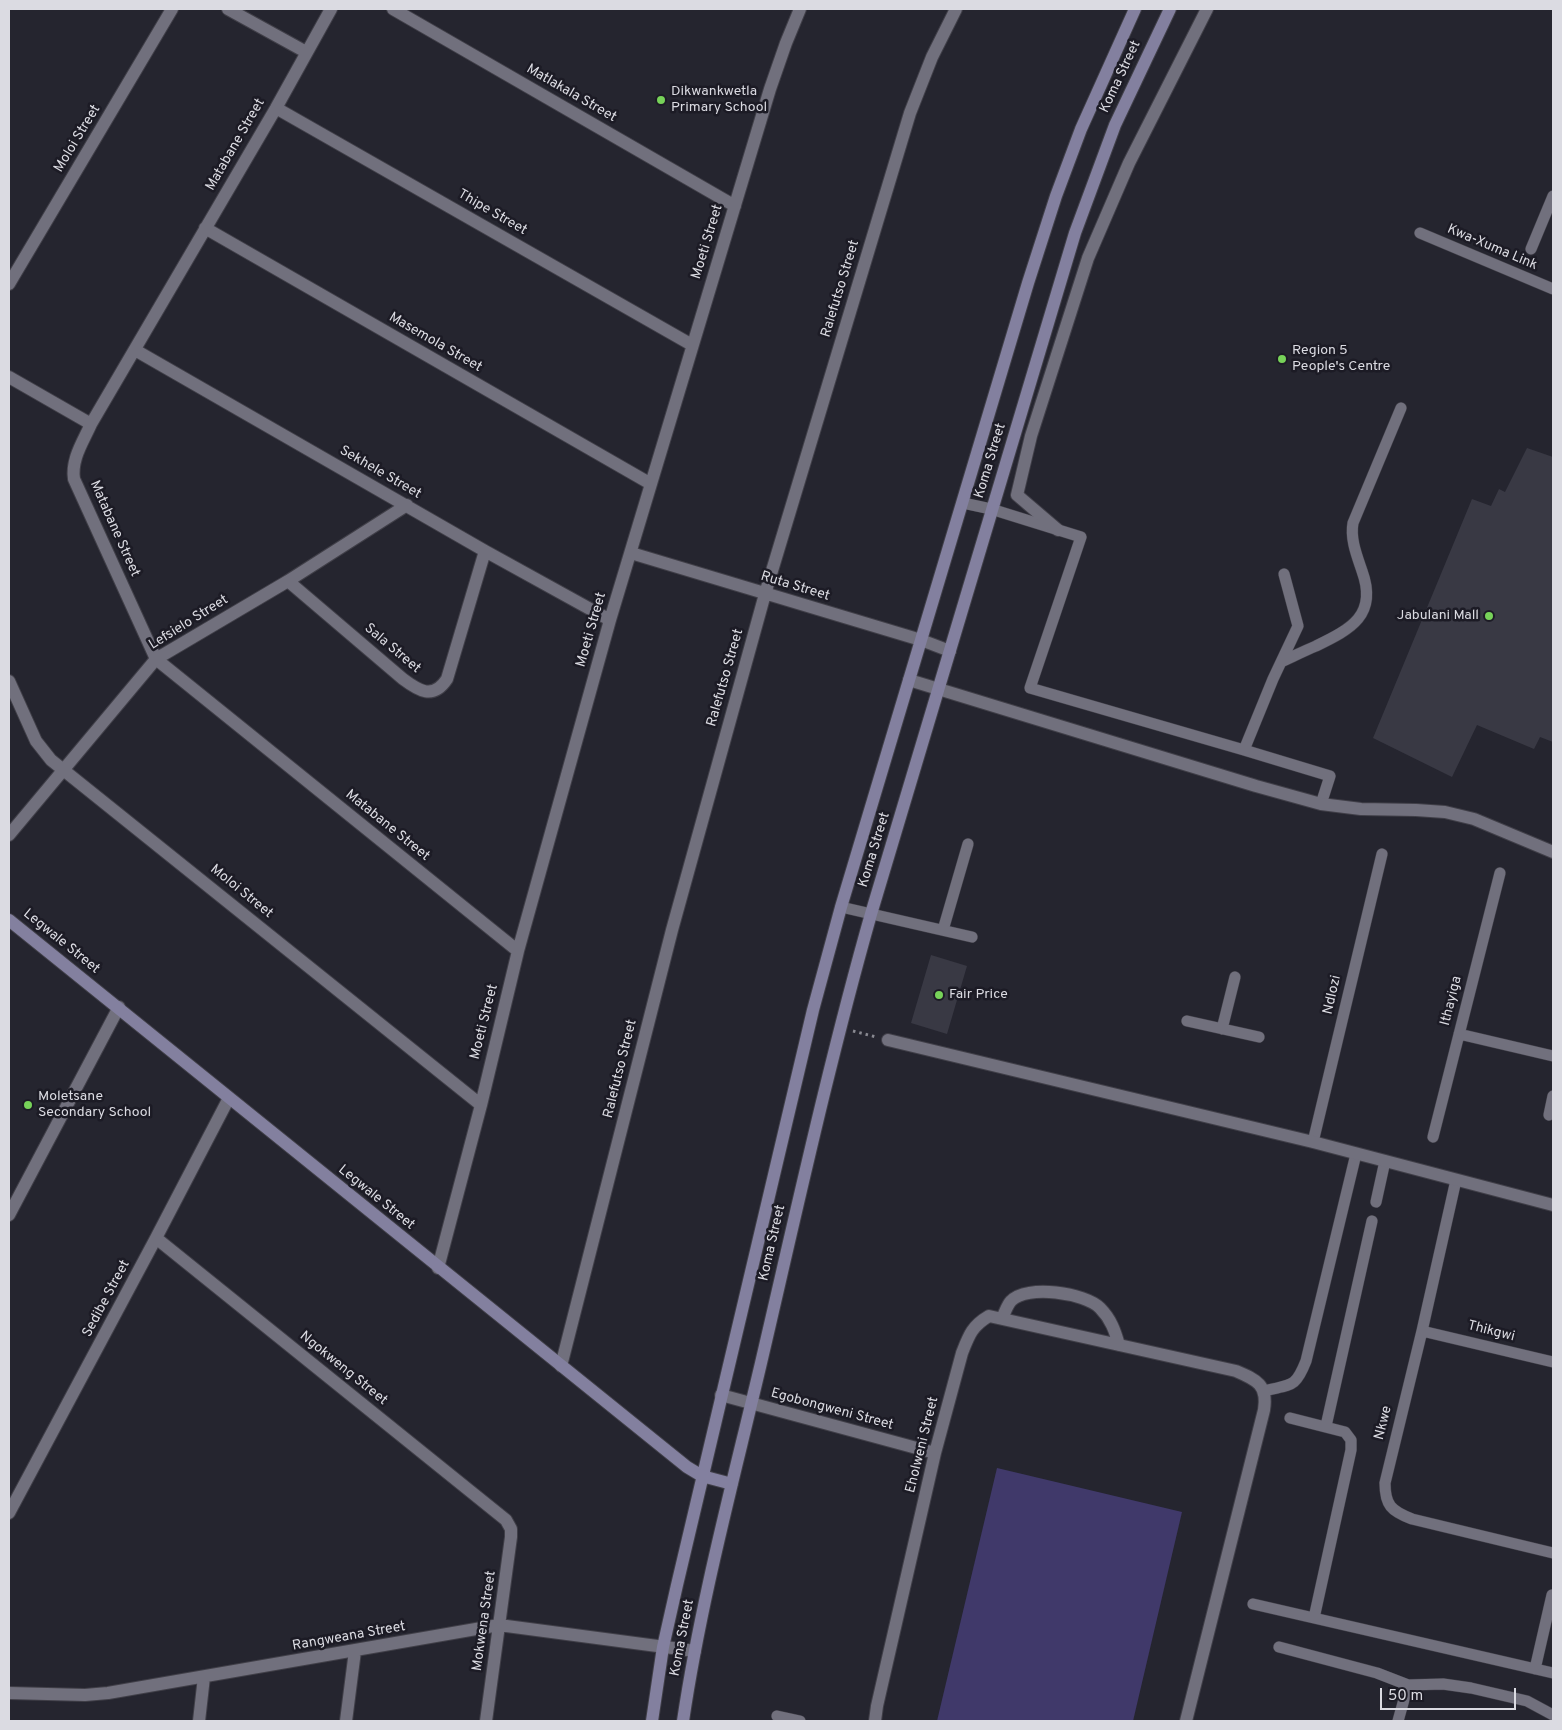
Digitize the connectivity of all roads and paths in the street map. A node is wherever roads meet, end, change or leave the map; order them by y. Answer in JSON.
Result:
{"nodes":[{"id":1,"x":172,"y":9,"type":"edge"},
{"id":2,"x":228,"y":9,"type":"edge"},
{"id":3,"x":331,"y":9,"type":"edge"},
{"id":4,"x":393,"y":9,"type":"edge"},
{"id":5,"x":800,"y":9,"type":"edge"},
{"id":6,"x":956,"y":9,"type":"edge"},
{"id":7,"x":1135,"y":9,"type":"edge"},
{"id":8,"x":1170,"y":9,"type":"edge"},
{"id":9,"x":1207,"y":9,"type":"edge"},
{"id":10,"x":306,"y":52,"type":"junction"},
{"id":11,"x":276,"y":108,"type":"junction"},
{"id":12,"x":1553,"y":196,"type":"edge"},
{"id":13,"x":735,"y":206,"type":"junction"},
{"id":14,"x":205,"y":228,"type":"junction"},
{"id":15,"x":1420,"y":233,"type":"dead end"},
{"id":16,"x":1531,"y":249,"type":"dead end"},
{"id":17,"x":9,"y":284,"type":"edge"},
{"id":18,"x":1553,"y":289,"type":"edge"},
{"id":19,"x":692,"y":345,"type":"junction"},
{"id":20,"x":135,"y":350,"type":"junction"},
{"id":21,"x":9,"y":377,"type":"edge"},
{"id":22,"x":1401,"y":408,"type":"dead end"},
{"id":23,"x":91,"y":424,"type":"junction"},
{"id":24,"x":651,"y":484,"type":"junction"},
{"id":25,"x":963,"y":502,"type":"junction"},
{"id":26,"x":407,"y":506,"type":"junction"},
{"id":27,"x":991,"y":509,"type":"junction"},
{"id":28,"x":1058,"y":530,"type":"junction"},
{"id":29,"x":485,"y":551,"type":"junction"},
{"id":30,"x":631,"y":553,"type":"junction"},
{"id":31,"x":1284,"y":574,"type":"dead end"},
{"id":32,"x":288,"y":581,"type":"junction"},
{"id":33,"x":765,"y":594,"type":"junction"},
{"id":34,"x":610,"y":620,"type":"junction"},
{"id":35,"x":921,"y":640,"type":"junction"},
{"id":36,"x":950,"y":651,"type":"junction"},
{"id":37,"x":156,"y":659,"type":"junction"},
{"id":38,"x":1281,"y":662,"type":"junction"},
{"id":39,"x":909,"y":680,"type":"junction"},
{"id":40,"x":9,"y":681,"type":"edge"},
{"id":41,"x":938,"y":689,"type":"junction"},
{"id":42,"x":1244,"y":750,"type":"junction"},
{"id":43,"x":64,"y":768,"type":"junction"},
{"id":44,"x":1321,"y":804,"type":"junction"},
{"id":45,"x":9,"y":835,"type":"edge"},
{"id":46,"x":968,"y":844,"type":"dead end"},
{"id":47,"x":1553,"y":852,"type":"edge"},
{"id":48,"x":1382,"y":854,"type":"dead end"},
{"id":49,"x":1500,"y":873,"type":"dead end"},
{"id":50,"x":841,"y":907,"type":"junction"},
{"id":51,"x":871,"y":914,"type":"junction"},
{"id":52,"x":9,"y":920,"type":"edge"},
{"id":53,"x":943,"y":930,"type":"junction"},
{"id":54,"x":972,"y":937,"type":"dead end"},
{"id":55,"x":518,"y":951,"type":"junction"},
{"id":56,"x":1235,"y":977,"type":"dead end"},
{"id":57,"x":119,"y":1008,"type":"junction"},
{"id":58,"x":1187,"y":1021,"type":"dead end"},
{"id":59,"x":840,"y":1028,"type":"junction"},
{"id":60,"x":1222,"y":1029,"type":"junction"},
{"id":61,"x":1459,"y":1034,"type":"junction"},
{"id":62,"x":1259,"y":1037,"type":"dead end"},
{"id":63,"x":888,"y":1040,"type":"joint"},
{"id":64,"x":1553,"y":1056,"type":"edge"},
{"id":65,"x":1553,"y":1096,"type":"edge"},
{"id":66,"x":229,"y":1098,"type":"junction"},
{"id":67,"x":481,"y":1105,"type":"junction"},
{"id":68,"x":1549,"y":1115,"type":"dead end"},
{"id":69,"x":1433,"y":1137,"type":"dead end"},
{"id":70,"x":1313,"y":1142,"type":"junction"},
{"id":71,"x":1356,"y":1154,"type":"junction"},
{"id":72,"x":1386,"y":1162,"type":"junction"},
{"id":73,"x":1456,"y":1180,"type":"junction"},
{"id":74,"x":1376,"y":1202,"type":"dead end"},
{"id":75,"x":1553,"y":1204,"type":"edge"},
{"id":76,"x":9,"y":1215,"type":"edge"},
{"id":77,"x":1372,"y":1221,"type":"dead end"},
{"id":78,"x":156,"y":1238,"type":"junction"},
{"id":79,"x":438,"y":1268,"type":"junction"},
{"id":80,"x":1002,"y":1318,"type":"junction"},
{"id":81,"x":1422,"y":1330,"type":"junction"},
{"id":82,"x":1119,"y":1346,"type":"junction"},
{"id":83,"x":1553,"y":1362,"type":"edge"},
{"id":84,"x":561,"y":1366,"type":"junction"},
{"id":85,"x":1264,"y":1391,"type":"junction"},
{"id":86,"x":721,"y":1396,"type":"junction"},
{"id":87,"x":751,"y":1404,"type":"junction"},
{"id":88,"x":1290,"y":1418,"type":"dead end"},
{"id":89,"x":1326,"y":1426,"type":"junction"},
{"id":90,"x":935,"y":1453,"type":"junction"},
{"id":91,"x":702,"y":1476,"type":"junction"},
{"id":92,"x":732,"y":1484,"type":"junction"},
{"id":93,"x":9,"y":1513,"type":"edge"},
{"id":94,"x":509,"y":1524,"type":"joint"},
{"id":95,"x":1553,"y":1553,"type":"edge"},
{"id":96,"x":1552,"y":1595,"type":"dead end"},
{"id":97,"x":1252,"y":1604,"type":"dead end"},
{"id":98,"x":1314,"y":1618,"type":"junction"},
{"id":99,"x":499,"y":1625,"type":"junction"},
{"id":100,"x":663,"y":1647,"type":"junction"},
{"id":101,"x":1279,"y":1647,"type":"dead end"},
{"id":102,"x":356,"y":1651,"type":"junction"},
{"id":103,"x":695,"y":1651,"type":"junction"},
{"id":104,"x":1535,"y":1669,"type":"junction"},
{"id":105,"x":1553,"y":1673,"type":"edge"},
{"id":106,"x":204,"y":1677,"type":"junction"},
{"id":107,"x":1408,"y":1685,"type":"junction"},
{"id":108,"x":9,"y":1692,"type":"edge"},
{"id":109,"x":1553,"y":1715,"type":"edge"},
{"id":110,"x":777,"y":1716,"type":"dead end"},
{"id":111,"x":199,"y":1721,"type":"edge"},
{"id":112,"x":346,"y":1721,"type":"edge"},
{"id":113,"x":486,"y":1721,"type":"edge"},
{"id":114,"x":652,"y":1721,"type":"edge"},
{"id":115,"x":683,"y":1721,"type":"edge"},
{"id":116,"x":800,"y":1721,"type":"edge"},
{"id":117,"x":875,"y":1721,"type":"edge"},
{"id":118,"x":1186,"y":1721,"type":"edge"},
{"id":119,"x":1398,"y":1721,"type":"edge"}],
"edges":[{"from":1,"to":17,"type":"street","name":"Moloi Street"},
{"from":2,"to":10,"type":"street"},
{"from":3,"to":10,"type":"street","name":"Matabane Street"},
{"from":4,"to":13,"type":"street","name":"Matlakala Street"},
{"from":5,"to":13,"type":"street","name":"Moeti Street"},
{"from":6,"to":33,"type":"street","name":"Ralefutso Street"},
{"from":7,"to":25,"type":"main road","name":"Koma Street"},
{"from":8,"to":27,"type":"main road","name":"Koma Street"},
{"from":9,"to":28,"type":"street"},
{"from":10,"to":11,"type":"street","name":"Matabane Street"},
{"from":11,"to":14,"type":"street","name":"Matabane Street"},
{"from":11,"to":19,"type":"street","name":"Thipe Street"},
{"from":12,"to":16,"type":"lane"},
{"from":13,"to":19,"type":"street","name":"Moeti Street"},
{"from":14,"to":20,"type":"street","name":"Matabane Street"},
{"from":14,"to":24,"type":"street","name":"Masemola Street"},
{"from":15,"to":18,"type":"lane","name":"Kwa-Xuma Link"},
{"from":19,"to":24,"type":"street","name":"Moeti Street"},
{"from":20,"to":23,"type":"street","name":"Matabane Street"},
{"from":20,"to":26,"type":"street","name":"Sekhele Street"},
{"from":21,"to":23,"type":"street"},
{"from":22,"to":38,"type":"lane"},
{"from":23,"to":37,"type":"street","name":"Matabane Street"},
{"from":24,"to":30,"type":"street","name":"Moeti Street"},
{"from":25,"to":27,"type":"lane"},
{"from":25,"to":35,"type":"main road","name":"Koma Street"},
{"from":26,"to":29,"type":"street","name":"Sekhele Street"},
{"from":26,"to":32,"type":"street","name":"Lefsielo Street"},
{"from":27,"to":28,"type":"lane"},
{"from":27,"to":36,"type":"main road","name":"Koma Street"},
{"from":28,"to":42,"type":"lane"},
{"from":29,"to":32,"type":"street","name":"Sala Street"},
{"from":29,"to":34,"type":"street","name":"Sekhele Street"},
{"from":30,"to":33,"type":"street","name":"Ruta Street"},
{"from":30,"to":34,"type":"street","name":"Moeti Street"},
{"from":31,"to":38,"type":"lane"},
{"from":32,"to":37,"type":"street","name":"Lefsielo Street"},
{"from":33,"to":35,"type":"street","name":"Ruta Street"},
{"from":33,"to":84,"type":"street","name":"Ralefutso Street"},
{"from":34,"to":55,"type":"street","name":"Moeti Street"},
{"from":35,"to":36,"type":"street","name":"Ruta Street"},
{"from":35,"to":39,"type":"main road","name":"Koma Street"},
{"from":36,"to":41,"type":"main road","name":"Koma Street"},
{"from":37,"to":43,"type":"street","name":"Lefsielo Street"},
{"from":37,"to":55,"type":"street","name":"Matabane Street"},
{"from":38,"to":42,"type":"lane"},
{"from":39,"to":41,"type":"street"},
{"from":39,"to":50,"type":"main road","name":"Koma Street"},
{"from":40,"to":43,"type":"street","name":"Moloi Street"},
{"from":41,"to":44,"type":"street"},
{"from":41,"to":51,"type":"main road","name":"Koma Street"},
{"from":42,"to":44,"type":"lane"},
{"from":43,"to":45,"type":"street","name":"Lefsielo Street"},
{"from":43,"to":67,"type":"street","name":"Moloi Street"},
{"from":44,"to":47,"type":"street"},
{"from":46,"to":53,"type":"lane"},
{"from":48,"to":70,"type":"lane","name":"Ndlozi"},
{"from":49,"to":61,"type":"lane","name":"Ithayiga"},
{"from":50,"to":51,"type":"lane"},
{"from":50,"to":86,"type":"main road","name":"Koma Street"},
{"from":51,"to":53,"type":"lane"},
{"from":51,"to":59,"type":"main road","name":"Koma Street"},
{"from":52,"to":57,"type":"main road","name":"Legwale Street"},
{"from":53,"to":54,"type":"lane"},
{"from":55,"to":67,"type":"street","name":"Moeti Street"},
{"from":56,"to":60,"type":"lane"},
{"from":57,"to":66,"type":"main road","name":"Legwale Street"},
{"from":57,"to":76,"type":"street"},
{"from":58,"to":60,"type":"lane"},
{"from":59,"to":63,"type":"path"},
{"from":59,"to":87,"type":"main road","name":"Koma Street"},
{"from":60,"to":62,"type":"lane"},
{"from":61,"to":64,"type":"lane"},
{"from":61,"to":69,"type":"lane","name":"Ithayiga"},
{"from":63,"to":70,"type":"street"},
{"from":65,"to":68,"type":"lane"},
{"from":66,"to":78,"type":"street","name":"Sedibe Street"},
{"from":66,"to":79,"type":"main road","name":"Legwale Street"},
{"from":67,"to":79,"type":"street","name":"Moeti Street"},
{"from":70,"to":71,"type":"street"},
{"from":71,"to":72,"type":"street"},
{"from":71,"to":85,"type":"lane"},
{"from":72,"to":73,"type":"street"},
{"from":72,"to":74,"type":"lane"},
{"from":73,"to":75,"type":"street"},
{"from":73,"to":81,"type":"lane","name":"Nkwe"},
{"from":77,"to":89,"type":"lane"},
{"from":78,"to":93,"type":"street","name":"Sedibe Street"},
{"from":78,"to":94,"type":"street","name":"Ngokweng Street"},
{"from":79,"to":84,"type":"main road","name":"Legwale Street"},
{"from":80,"to":82,"type":"street","name":"Eholweni Street"},
{"from":80,"to":82,"type":"street"},
{"from":80,"to":90,"type":"street","name":"Eholweni Street"},
{"from":81,"to":83,"type":"lane","name":"Thikgwi"},
{"from":81,"to":95,"type":"lane","name":"Nkwe"},
{"from":82,"to":85,"type":"street","name":"Eholweni Street"},
{"from":84,"to":91,"type":"main road","name":"Legwale Street"},
{"from":85,"to":118,"type":"street"},
{"from":86,"to":87,"type":"street","name":"Egobongweni Street"},
{"from":86,"to":91,"type":"main road","name":"Koma Street"},
{"from":87,"to":90,"type":"street","name":"Egobongweni Street"},
{"from":87,"to":92,"type":"main road","name":"Koma Street"},
{"from":88,"to":89,"type":"lane"},
{"from":89,"to":98,"type":"lane"},
{"from":90,"to":117,"type":"street","name":"Eholweni Street"},
{"from":91,"to":92,"type":"main road","name":"Legwale Street"},
{"from":91,"to":100,"type":"main road","name":"Koma Street"},
{"from":92,"to":103,"type":"main road","name":"Koma Street"},
{"from":94,"to":99,"type":"street","name":"Mokwena Street"},
{"from":96,"to":104,"type":"lane"},
{"from":97,"to":98,"type":"lane"},
{"from":98,"to":104,"type":"lane"},
{"from":99,"to":100,"type":"street","name":"Rangweana Street"},
{"from":99,"to":102,"type":"street","name":"Rangweana Street"},
{"from":99,"to":113,"type":"street","name":"Mokwena Street"},
{"from":100,"to":103,"type":"street","name":"Rangweana Street"},
{"from":100,"to":114,"type":"main road","name":"Koma Street"},
{"from":101,"to":107,"type":"lane"},
{"from":102,"to":106,"type":"street","name":"Rangweana Street"},
{"from":102,"to":112,"type":"street"},
{"from":103,"to":115,"type":"main road","name":"Koma Street"},
{"from":104,"to":105,"type":"lane"},
{"from":106,"to":108,"type":"street","name":"Rangweana Street"},
{"from":106,"to":111,"type":"street"},
{"from":107,"to":109,"type":"lane"},
{"from":107,"to":119,"type":"lane"},
{"from":110,"to":116,"type":"lane"}]}
